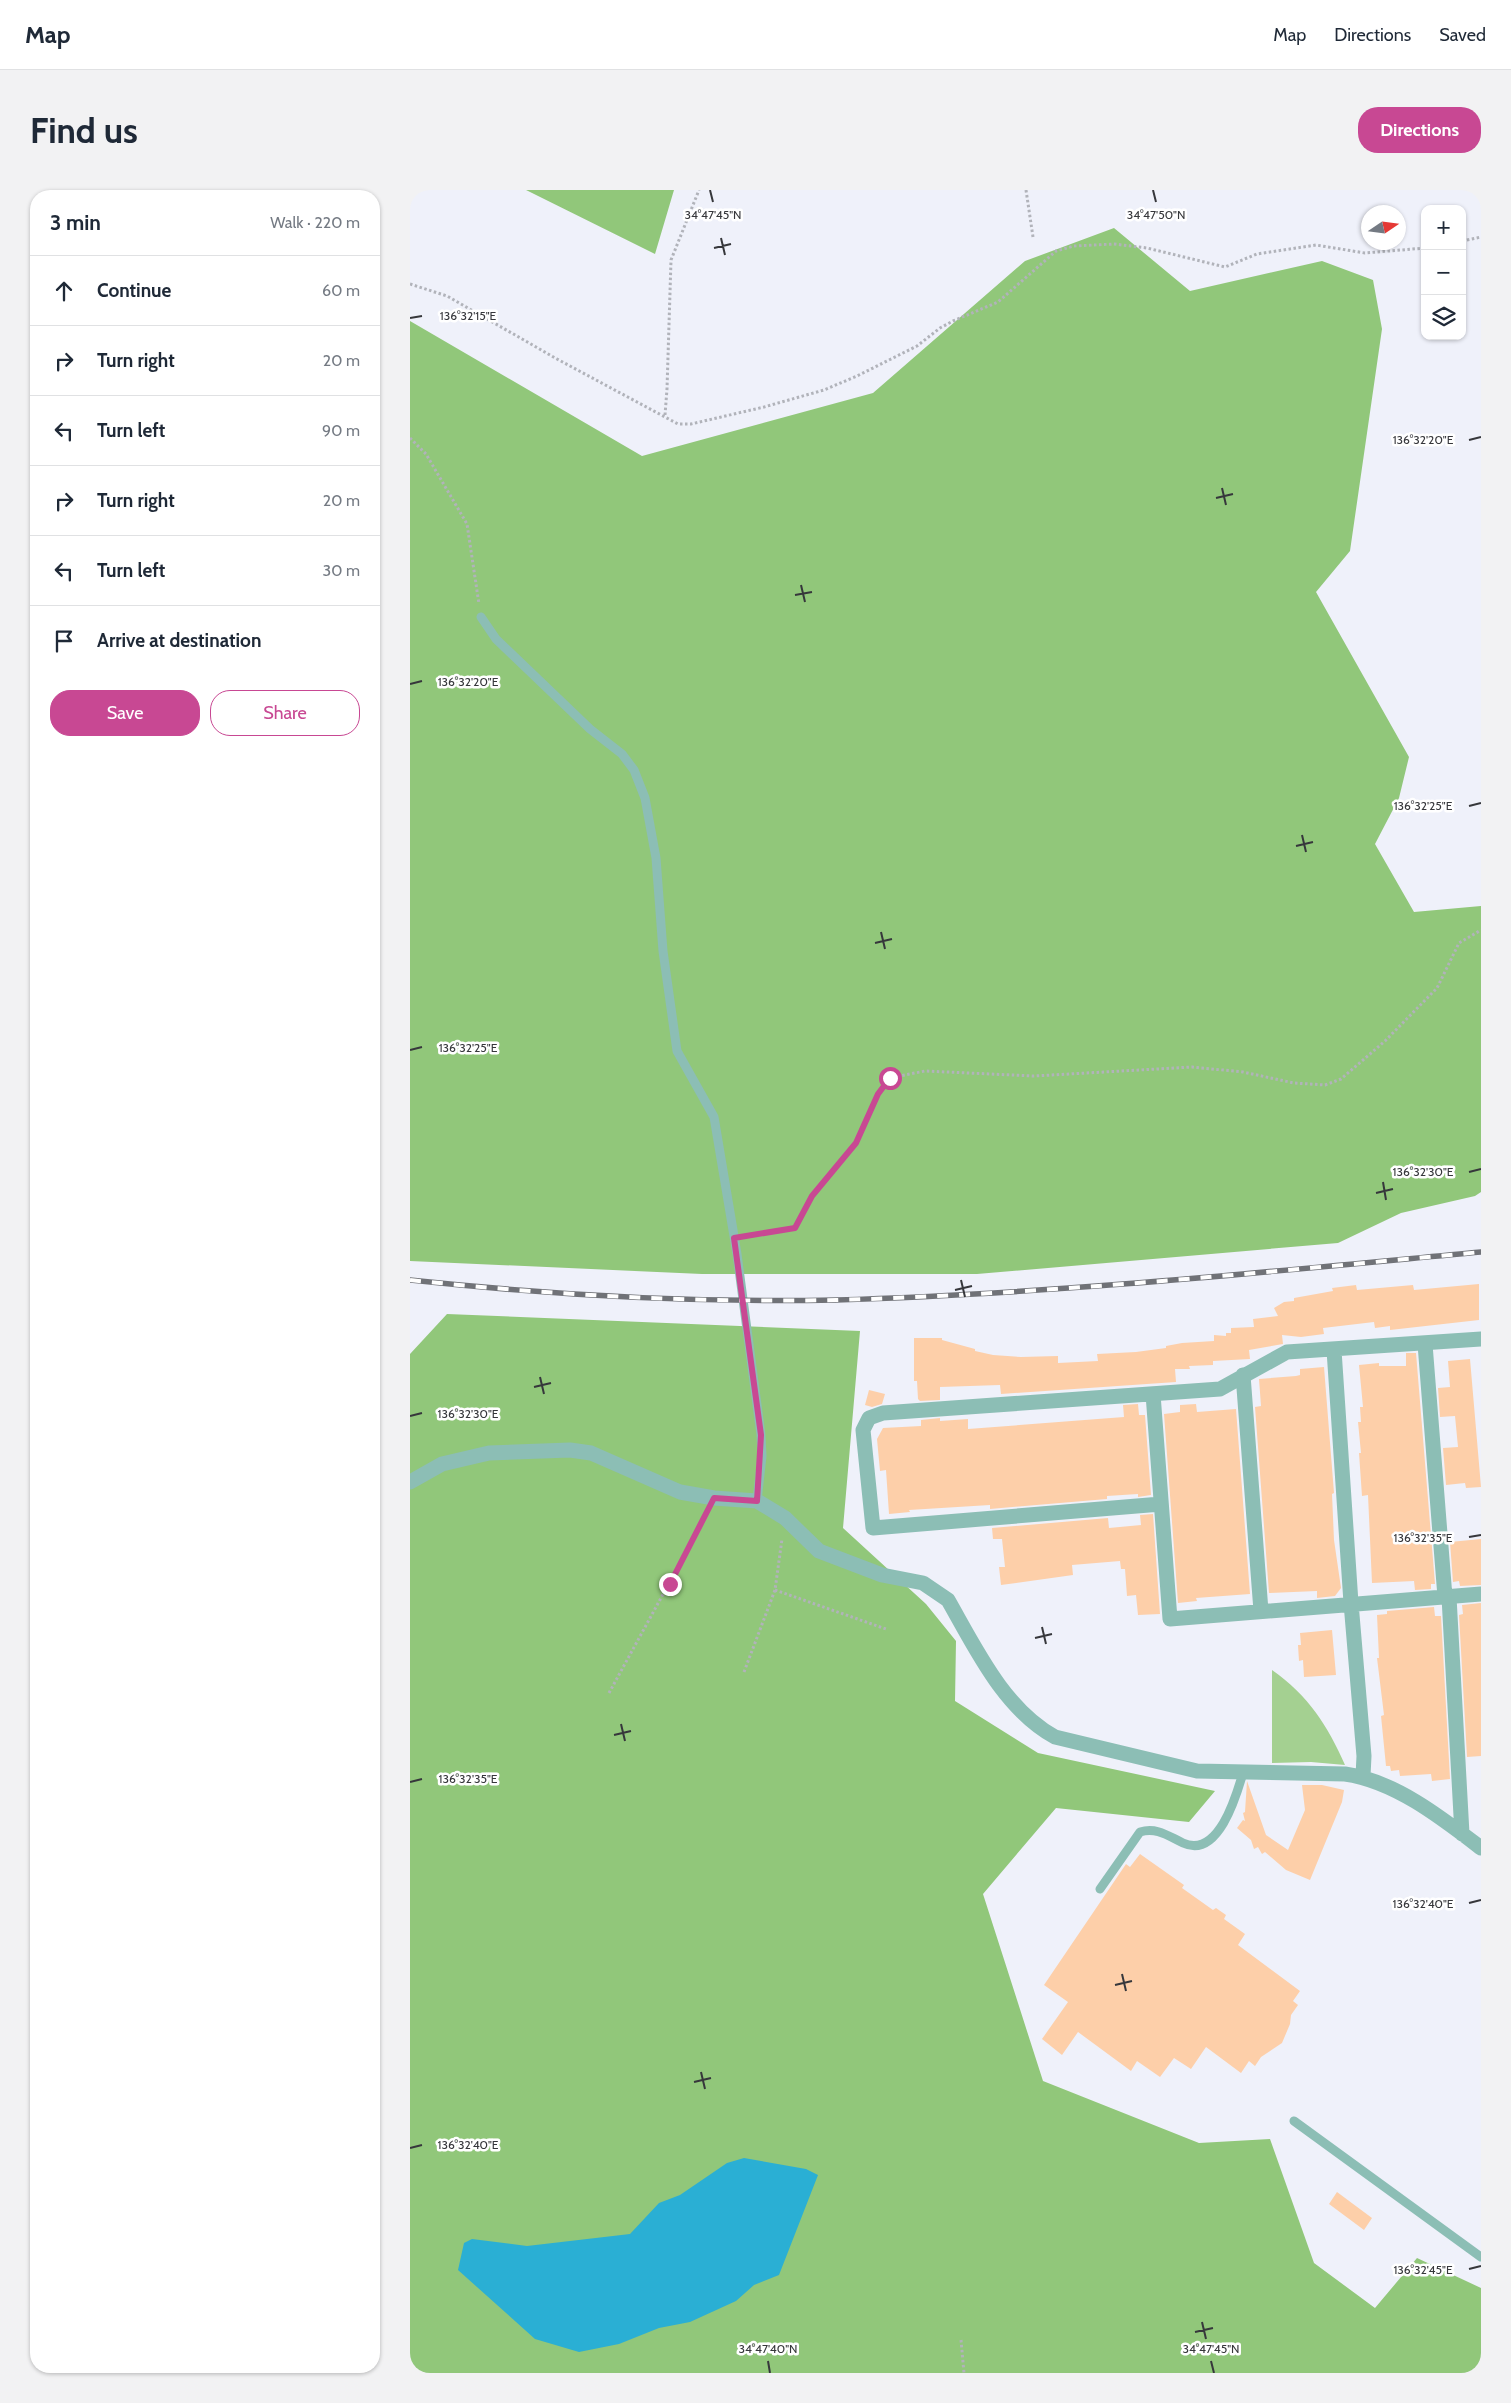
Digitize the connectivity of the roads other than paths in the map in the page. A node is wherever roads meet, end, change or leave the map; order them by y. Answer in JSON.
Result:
{"nodes":[{"id":1,"x":481,"y":617,"type":"road end"},
{"id":2,"x":1481,"y":1339,"type":"edge"},
{"id":3,"x":1425,"y":1344,"type":"junction"},
{"id":4,"x":1334,"y":1350,"type":"junction"},
{"id":5,"x":1243,"y":1375,"type":"junction"},
{"id":6,"x":1153,"y":1394,"type":"junction"},
{"id":7,"x":410,"y":1482,"type":"edge"},
{"id":8,"x":757,"y":1501,"type":"junction"},
{"id":9,"x":1161,"y":1504,"type":"junction"},
{"id":10,"x":1481,"y":1594,"type":"edge"},
{"id":11,"x":1447,"y":1597,"type":"junction"},
{"id":12,"x":1351,"y":1603,"type":"junction"},
{"id":13,"x":1261,"y":1611,"type":"junction"},
{"id":14,"x":1243,"y":1773,"type":"junction"},
{"id":15,"x":1362,"y":1776,"type":"junction"},
{"id":16,"x":1462,"y":1834,"type":"junction"},
{"id":17,"x":1481,"y":1848,"type":"edge"},
{"id":18,"x":1100,"y":1889,"type":"dead end"},
{"id":19,"x":1294,"y":2121,"type":"dead end"},
{"id":20,"x":1481,"y":2258,"type":"edge"}],
"edges":[{"from":1,"to":8,"type":"lane"},
{"from":2,"to":3,"type":"street"},
{"from":3,"to":4,"type":"street"},
{"from":3,"to":11,"type":"street"},
{"from":4,"to":5,"type":"street"},
{"from":4,"to":12,"type":"street"},
{"from":5,"to":6,"type":"street"},
{"from":5,"to":13,"type":"street"},
{"from":6,"to":9,"type":"street"},
{"from":6,"to":9,"type":"street"},
{"from":7,"to":8,"type":"street"},
{"from":8,"to":14,"type":"street"},
{"from":9,"to":13,"type":"street"},
{"from":10,"to":11,"type":"street"},
{"from":11,"to":12,"type":"street"},
{"from":11,"to":16,"type":"street"},
{"from":12,"to":13,"type":"street"},
{"from":12,"to":15,"type":"street"},
{"from":14,"to":15,"type":"street"},
{"from":14,"to":18,"type":"lane"},
{"from":15,"to":16,"type":"street"},
{"from":16,"to":17,"type":"street"},
{"from":19,"to":20,"type":"lane"}]}
